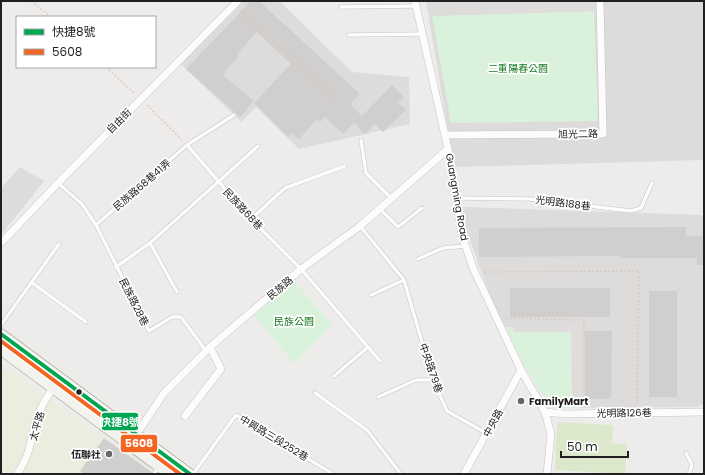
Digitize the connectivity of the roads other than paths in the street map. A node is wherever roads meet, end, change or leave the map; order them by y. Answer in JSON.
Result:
{"nodes":[{"id":1,"x":600,"y":1,"type":"edge"},
{"id":2,"x":236,"y":3,"type":"edge"},
{"id":3,"x":415,"y":3,"type":"edge"},
{"id":4,"x":340,"y":7,"type":"dead end"},
{"id":5,"x":422,"y":34,"type":"junction"},
{"id":6,"x":349,"y":35,"type":"dead end"},
{"id":7,"x":234,"y":115,"type":"dead end"},
{"id":8,"x":445,"y":135,"type":"junction"},
{"id":9,"x":361,"y":140,"type":"dead end"},
{"id":10,"x":187,"y":145,"type":"junction"},
{"id":11,"x":258,"y":146,"type":"dead end"},
{"id":12,"x":448,"y":149,"type":"junction"},
{"id":13,"x":345,"y":166,"type":"dead end"},
{"id":14,"x":218,"y":182,"type":"junction"},
{"id":15,"x":58,"y":183,"type":"junction"},
{"id":16,"x":652,"y":183,"type":"dead end"},
{"id":17,"x":456,"y":198,"type":"junction"},
{"id":18,"x":392,"y":199,"type":"junction"},
{"id":19,"x":422,"y":208,"type":"dead end"},
{"id":20,"x":380,"y":209,"type":"junction"},
{"id":21,"x":251,"y":218,"type":"junction"},
{"id":22,"x":96,"y":225,"type":"junction"},
{"id":23,"x":360,"y":226,"type":"junction"},
{"id":24,"x":1,"y":243,"type":"edge"},
{"id":25,"x":150,"y":243,"type":"junction"},
{"id":26,"x":59,"y":244,"type":"dead end"},
{"id":27,"x":466,"y":246,"type":"junction"},
{"id":28,"x":418,"y":259,"type":"dead end"},
{"id":29,"x":116,"y":267,"type":"junction"},
{"id":30,"x":301,"y":269,"type":"junction"},
{"id":31,"x":404,"y":280,"type":"junction"},
{"id":32,"x":31,"y":282,"type":"junction"},
{"id":33,"x":177,"y":292,"type":"dead end"},
{"id":34,"x":371,"y":295,"type":"dead end"},
{"id":35,"x":86,"y":322,"type":"dead end"},
{"id":36,"x":1,"y":325,"type":"edge"},
{"id":37,"x":1,"y":334,"type":"edge"},
{"id":38,"x":367,"y":348,"type":"junction"},
{"id":39,"x":208,"y":349,"type":"junction"},
{"id":40,"x":1,"y":350,"type":"edge"},
{"id":41,"x":380,"y":362,"type":"dead end"},
{"id":42,"x":521,"y":370,"type":"junction"},
{"id":43,"x":334,"y":376,"type":"dead end"},
{"id":44,"x":60,"y":379,"type":"junction"},
{"id":45,"x":433,"y":380,"type":"junction"},
{"id":46,"x":52,"y":389,"type":"junction"},
{"id":47,"x":315,"y":393,"type":"dead end"},
{"id":48,"x":378,"y":397,"type":"dead end"},
{"id":49,"x":545,"y":412,"type":"junction"},
{"id":50,"x":704,"y":412,"type":"edge"},
{"id":51,"x":185,"y":416,"type":"dead end"},
{"id":52,"x":137,"y":433,"type":"junction"},
{"id":53,"x":487,"y":434,"type":"junction"},
{"id":54,"x":130,"y":444,"type":"junction"},
{"id":55,"x":686,"y":453,"type":"dead end"},
{"id":56,"x":156,"y":470,"type":"edge"},
{"id":57,"x":17,"y":474,"type":"edge"},
{"id":58,"x":169,"y":474,"type":"edge"},
{"id":59,"x":190,"y":474,"type":"edge"},
{"id":60,"x":193,"y":474,"type":"edge"},
{"id":61,"x":333,"y":474,"type":"edge"},
{"id":62,"x":401,"y":474,"type":"edge"},
{"id":63,"x":464,"y":474,"type":"edge"},
{"id":64,"x":547,"y":474,"type":"edge"},
{"id":65,"x":689,"y":474,"type":"edge"}],
"edges":[{"from":1,"to":8,"type":"street","name":"旭光二路"},
{"from":2,"to":15,"type":"street","name":"自由街"},
{"from":3,"to":4,"type":"lane"},
{"from":3,"to":5,"type":"street","name":"Guangming Road"},
{"from":5,"to":6,"type":"lane"},
{"from":5,"to":8,"type":"street","name":"Guangming Road"},
{"from":7,"to":10,"type":"lane","name":"民族路68巷41弄"},
{"from":8,"to":12,"type":"street","name":"Guangming Road"},
{"from":9,"to":18,"type":"lane"},
{"from":10,"to":14,"type":"lane","name":"民族路68巷"},
{"from":10,"to":22,"type":"lane","name":"民族路68巷41弄"},
{"from":11,"to":14,"type":"lane"},
{"from":12,"to":17,"type":"street","name":"Guangming Road"},
{"from":12,"to":18,"type":"street","name":"民族路"},
{"from":13,"to":21,"type":"lane"},
{"from":14,"to":21,"type":"lane","name":"民族路68巷"},
{"from":14,"to":25,"type":"lane"},
{"from":15,"to":22,"type":"lane"},
{"from":15,"to":24,"type":"street","name":"自由街"},
{"from":16,"to":17,"type":"lane","name":"光明路188巷"},
{"from":17,"to":27,"type":"street","name":"Guangming Road"},
{"from":18,"to":20,"type":"street","name":"民族路"},
{"from":19,"to":20,"type":"lane"},
{"from":20,"to":23,"type":"street","name":"民族路"},
{"from":21,"to":30,"type":"lane","name":"民族路68巷"},
{"from":22,"to":29,"type":"lane"},
{"from":23,"to":30,"type":"street","name":"民族路"},
{"from":23,"to":31,"type":"lane"},
{"from":25,"to":29,"type":"lane"},
{"from":25,"to":33,"type":"lane"},
{"from":26,"to":32,"type":"lane"},
{"from":27,"to":28,"type":"lane"},
{"from":27,"to":42,"type":"street","name":"Guangming Road"},
{"from":29,"to":39,"type":"lane","name":"民族路28巷"},
{"from":30,"to":38,"type":"lane","name":"民族路68巷"},
{"from":30,"to":39,"type":"street","name":"民族路"},
{"from":31,"to":34,"type":"lane"},
{"from":31,"to":45,"type":"lane","name":"中央路79巷"},
{"from":32,"to":35,"type":"lane"},
{"from":32,"to":36,"type":"lane"},
{"from":37,"to":44,"type":"main road"},
{"from":38,"to":41,"type":"lane","name":"民族路68巷"},
{"from":38,"to":43,"type":"lane"},
{"from":39,"to":51,"type":"street"},
{"from":39,"to":52,"type":"street","name":"民族路"},
{"from":40,"to":46,"type":"main road"},
{"from":42,"to":49,"type":"street","name":"Guangming Road"},
{"from":42,"to":53,"type":"street","name":"中央路"},
{"from":44,"to":46,"type":"street","name":"太平路"},
{"from":44,"to":52,"type":"main road"},
{"from":45,"to":48,"type":"lane"},
{"from":45,"to":53,"type":"lane","name":"中央路79巷"},
{"from":46,"to":54,"type":"main road"},
{"from":46,"to":57,"type":"street","name":"太平路"},
{"from":47,"to":62,"type":"lane"},
{"from":49,"to":50,"type":"street","name":"光明路126巷"},
{"from":49,"to":64,"type":"street","name":"Guangming Road"},
{"from":52,"to":54,"type":"street","name":"民族路"},
{"from":52,"to":59,"type":"main road"},
{"from":53,"to":63,"type":"street","name":"中央路"},
{"from":54,"to":56,"type":"main road"},
{"from":55,"to":65,"type":"lane"},
{"from":56,"to":58,"type":"main road"},
{"from":60,"to":61,"type":"lane","name":"中興路三段252巷"}]}
